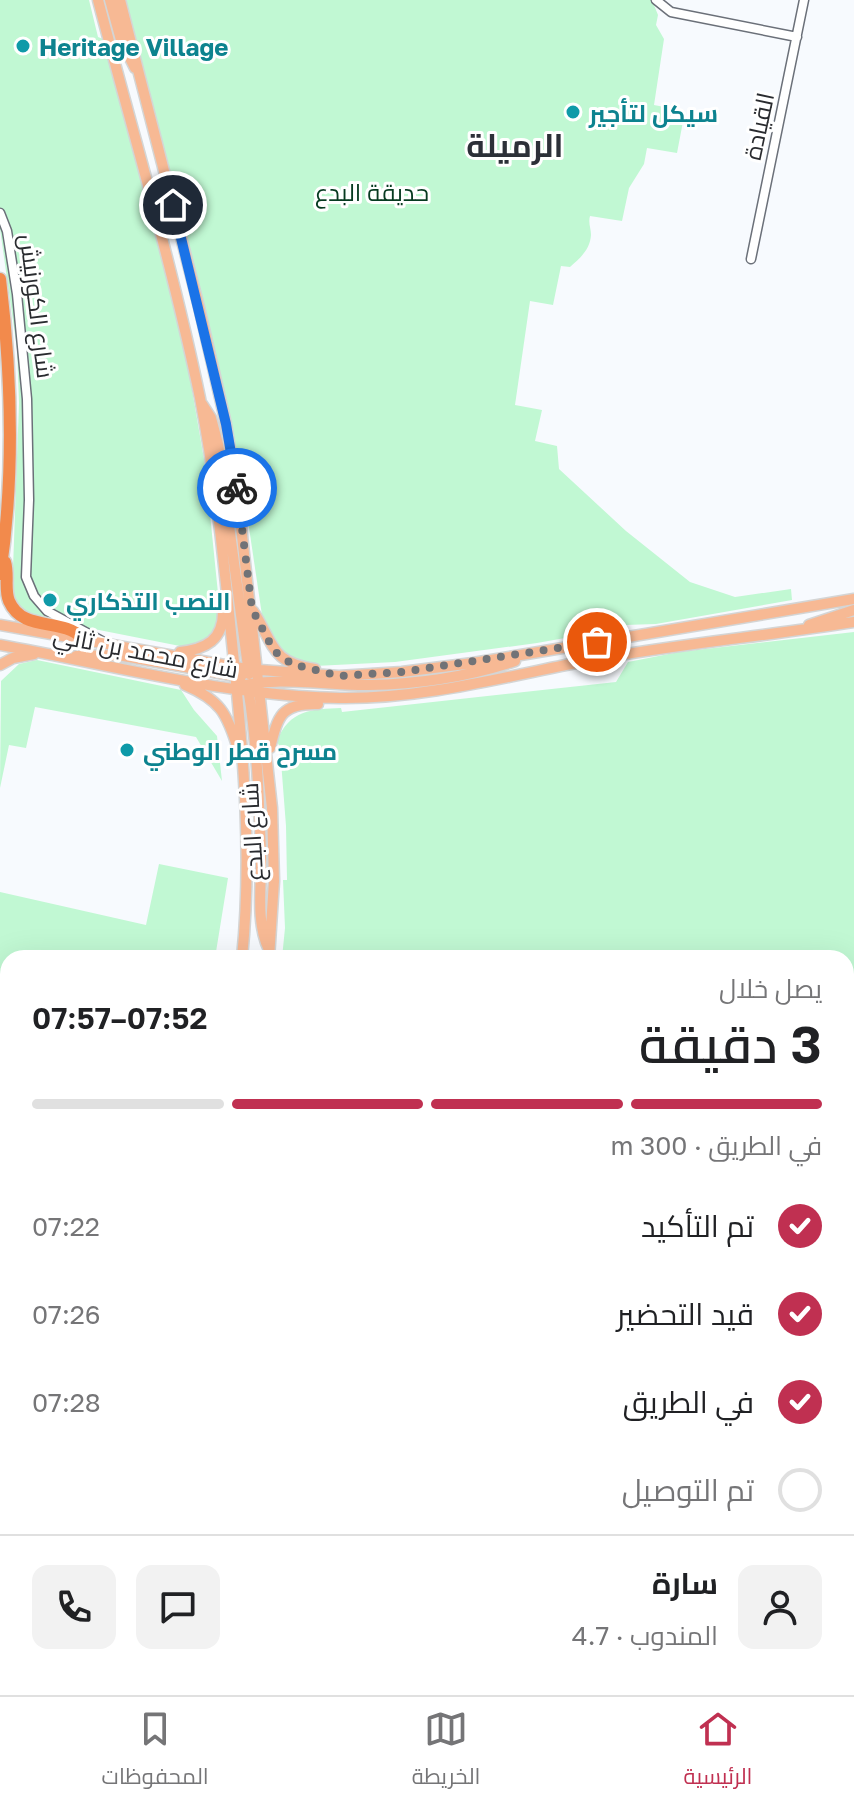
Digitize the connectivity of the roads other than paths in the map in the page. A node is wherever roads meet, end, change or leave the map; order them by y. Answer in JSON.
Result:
{"nodes":[{"id":1,"x":98,"y":0,"type":"edge"},
{"id":2,"x":110,"y":0,"type":"edge"},
{"id":3,"x":120,"y":0,"type":"edge"},
{"id":4,"x":656,"y":0,"type":"edge"},
{"id":5,"x":804,"y":0,"type":"edge"},
{"id":6,"x":797,"y":37,"type":"junction"},
{"id":7,"x":141,"y":76,"type":"junction"},
{"id":8,"x":0,"y":213,"type":"edge"},
{"id":9,"x":751,"y":259,"type":"dead end"},
{"id":10,"x":0,"y":279,"type":"edge"},
{"id":11,"x":200,"y":403,"type":"junction"},
{"id":12,"x":3,"y":555,"type":"junction"},
{"id":13,"x":223,"y":570,"type":"junction"},
{"id":14,"x":0,"y":574,"type":"edge"},
{"id":15,"x":34,"y":596,"type":"joint"},
{"id":16,"x":854,"y":599,"type":"edge"},
{"id":17,"x":252,"y":609,"type":"junction"},
{"id":18,"x":854,"y":610,"type":"edge"},
{"id":19,"x":854,"y":622,"type":"edge"},
{"id":20,"x":0,"y":625,"type":"edge"},
{"id":21,"x":793,"y":632,"type":"junction"},
{"id":22,"x":82,"y":638,"type":"junction"},
{"id":23,"x":103,"y":641,"type":"junction"},
{"id":24,"x":0,"y":645,"type":"edge"},
{"id":25,"x":48,"y":653,"type":"junction"},
{"id":26,"x":166,"y":653,"type":"junction"},
{"id":27,"x":536,"y":653,"type":"junction"},
{"id":28,"x":70,"y":657,"type":"junction"},
{"id":29,"x":0,"y":665,"type":"edge"},
{"id":30,"x":339,"y":676,"type":"junction"},
{"id":31,"x":164,"y":677,"type":"junction"},
{"id":32,"x":248,"y":680,"type":"junction"},
{"id":33,"x":343,"y":698,"type":"junction"},
{"id":34,"x":267,"y":756,"type":"junction"},
{"id":35,"x":243,"y":766,"type":"junction"},
{"id":36,"x":242,"y":950,"type":"edge"},
{"id":37,"x":268,"y":950,"type":"edge"},
{"id":38,"x":270,"y":950,"type":"edge"}],
"edges":[{"from":1,"to":11,"type":"main road","name":"شارع البدع"},
{"from":2,"to":7,"type":"main road"},
{"from":3,"to":7,"type":"main road","name":"شارع البدع"},
{"from":4,"to":6,"type":"street"},
{"from":5,"to":6,"type":"street","name":"القيادة"},
{"from":6,"to":9,"type":"street","name":"القيادة"},
{"from":7,"to":17,"type":"main road","name":"شارع البدع"},
{"from":8,"to":15,"type":"street","name":"شارع الكورنيش"},
{"from":10,"to":12,"type":"highway","name":"شارع الكورنيش"},
{"from":11,"to":13,"type":"main road","name":"شارع البدع"},
{"from":11,"to":32,"type":"main road"},
{"from":12,"to":14,"type":"highway","name":"شارع الكورنيش"},
{"from":12,"to":22,"type":"highway"},
{"from":13,"to":26,"type":"main road"},
{"from":13,"to":32,"type":"main road","name":"شارع البدع"},
{"from":15,"to":23,"type":"street","name":"شارع محمد بن ثاني"},
{"from":16,"to":27,"type":"main road","name":"شارع محمد بن ثاني"},
{"from":17,"to":30,"type":"main road"},
{"from":17,"to":32,"type":"main road","name":"شارع البدع"},
{"from":18,"to":21,"type":"main road"},
{"from":19,"to":21,"type":"main road","name":"شارع محمد بن ثاني"},
{"from":20,"to":22,"type":"main road","name":"شارع محمد بن ثاني"},
{"from":21,"to":33,"type":"main road","name":"شارع محمد بن ثاني"},
{"from":22,"to":23,"type":"main road","name":"شارع محمد بن ثاني"},
{"from":23,"to":26,"type":"main road","name":"شارع محمد بن ثاني"},
{"from":24,"to":25,"type":"main road","name":"شارع محمد بن ثاني"},
{"from":25,"to":28,"type":"main road","name":"شارع محمد بن ثاني"},
{"from":25,"to":29,"type":"main road"},
{"from":26,"to":32,"type":"main road","name":"شارع محمد بن ثاني"},
{"from":27,"to":30,"type":"main road","name":"شارع محمد بن ثاني"},
{"from":27,"to":32,"type":"main road"},
{"from":28,"to":31,"type":"main road","name":"شارع محمد بن ثاني"},
{"from":28,"to":32,"type":"main road"},
{"from":30,"to":32,"type":"main road","name":"شارع محمد بن ثاني"},
{"from":31,"to":32,"type":"main road","name":"شارع محمد بن ثاني"},
{"from":31,"to":35,"type":"main road"},
{"from":32,"to":33,"type":"main road","name":"شارع محمد بن ثاني"},
{"from":32,"to":34,"type":"main road","name":"شارع البدع"},
{"from":32,"to":35,"type":"main road","name":"شارع البدع"},
{"from":32,"to":37,"type":"main road"},
{"from":33,"to":34,"type":"main road"},
{"from":34,"to":38,"type":"main road","name":"شارع البدع"},
{"from":35,"to":36,"type":"main road","name":"شارع البدع"}]}
